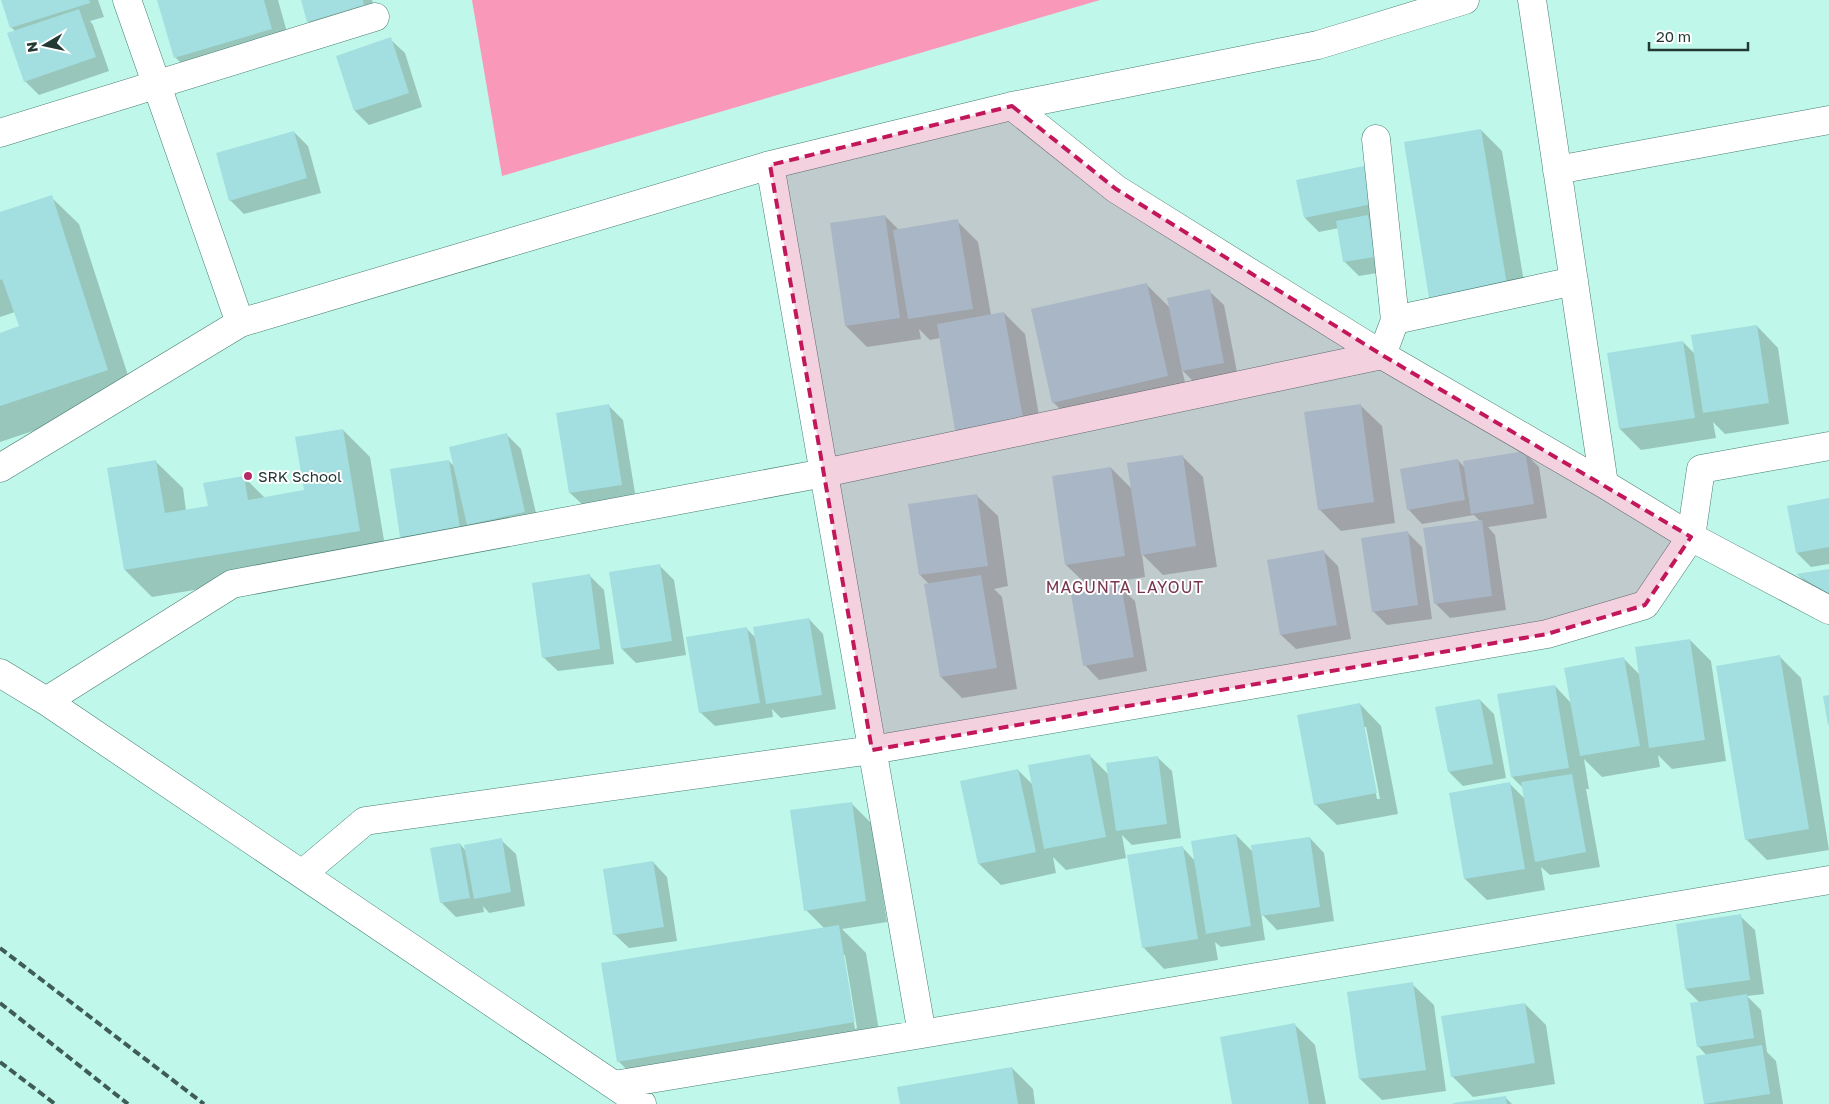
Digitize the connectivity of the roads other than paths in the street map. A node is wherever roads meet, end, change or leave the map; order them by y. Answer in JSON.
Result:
{"nodes":[{"id":1,"x":127,"y":0,"type":"edge"},
{"id":2,"x":1465,"y":0,"type":"edge"},
{"id":3,"x":1532,"y":0,"type":"edge"},
{"id":4,"x":375,"y":17,"type":"dead end"},
{"id":5,"x":158,"y":85,"type":"junction"},
{"id":6,"x":1012,"y":106,"type":"junction"},
{"id":7,"x":1829,"y":120,"type":"edge"},
{"id":8,"x":0,"y":133,"type":"edge"},
{"id":9,"x":1376,"y":139,"type":"dead end"},
{"id":10,"x":770,"y":165,"type":"junction"},
{"id":11,"x":1557,"y":170,"type":"junction"},
{"id":12,"x":1574,"y":281,"type":"junction"},
{"id":13,"x":1395,"y":320,"type":"junction"},
{"id":14,"x":240,"y":323,"type":"junction"},
{"id":15,"x":1382,"y":355,"type":"junction"},
{"id":16,"x":1829,"y":446,"type":"edge"},
{"id":17,"x":0,"y":468,"type":"edge"},
{"id":18,"x":824,"y":473,"type":"junction"},
{"id":19,"x":1604,"y":484,"type":"junction"},
{"id":20,"x":1691,"y":537,"type":"junction"},
{"id":21,"x":1829,"y":610,"type":"edge"},
{"id":22,"x":0,"y":673,"type":"edge"},
{"id":23,"x":46,"y":701,"type":"junction"},
{"id":24,"x":872,"y":750,"type":"junction"},
{"id":25,"x":302,"y":874,"type":"junction"},
{"id":26,"x":1829,"y":880,"type":"edge"},
{"id":27,"x":922,"y":1034,"type":"junction"},
{"id":28,"x":614,"y":1085,"type":"junction"},
{"id":29,"x":642,"y":1104,"type":"edge"}],
"edges":[{"from":1,"to":5,"type":"street"},
{"from":2,"to":6,"type":"street"},
{"from":3,"to":11,"type":"street"},
{"from":4,"to":5,"type":"street"},
{"from":5,"to":8,"type":"street"},
{"from":5,"to":14,"type":"street"},
{"from":6,"to":10,"type":"street"},
{"from":6,"to":15,"type":"street"},
{"from":7,"to":11,"type":"street"},
{"from":9,"to":13,"type":"street"},
{"from":10,"to":14,"type":"street"},
{"from":10,"to":18,"type":"street"},
{"from":11,"to":12,"type":"street"},
{"from":12,"to":13,"type":"street"},
{"from":12,"to":19,"type":"street"},
{"from":13,"to":15,"type":"street"},
{"from":14,"to":17,"type":"street"},
{"from":15,"to":18,"type":"street"},
{"from":15,"to":19,"type":"street"},
{"from":16,"to":20,"type":"street"},
{"from":18,"to":23,"type":"street"},
{"from":18,"to":24,"type":"street"},
{"from":19,"to":20,"type":"street"},
{"from":20,"to":21,"type":"street"},
{"from":20,"to":24,"type":"street"},
{"from":22,"to":23,"type":"street"},
{"from":23,"to":25,"type":"street"},
{"from":24,"to":25,"type":"street"},
{"from":24,"to":27,"type":"street"},
{"from":25,"to":28,"type":"street"},
{"from":26,"to":27,"type":"street"},
{"from":27,"to":28,"type":"street"},
{"from":28,"to":29,"type":"street"}]}
